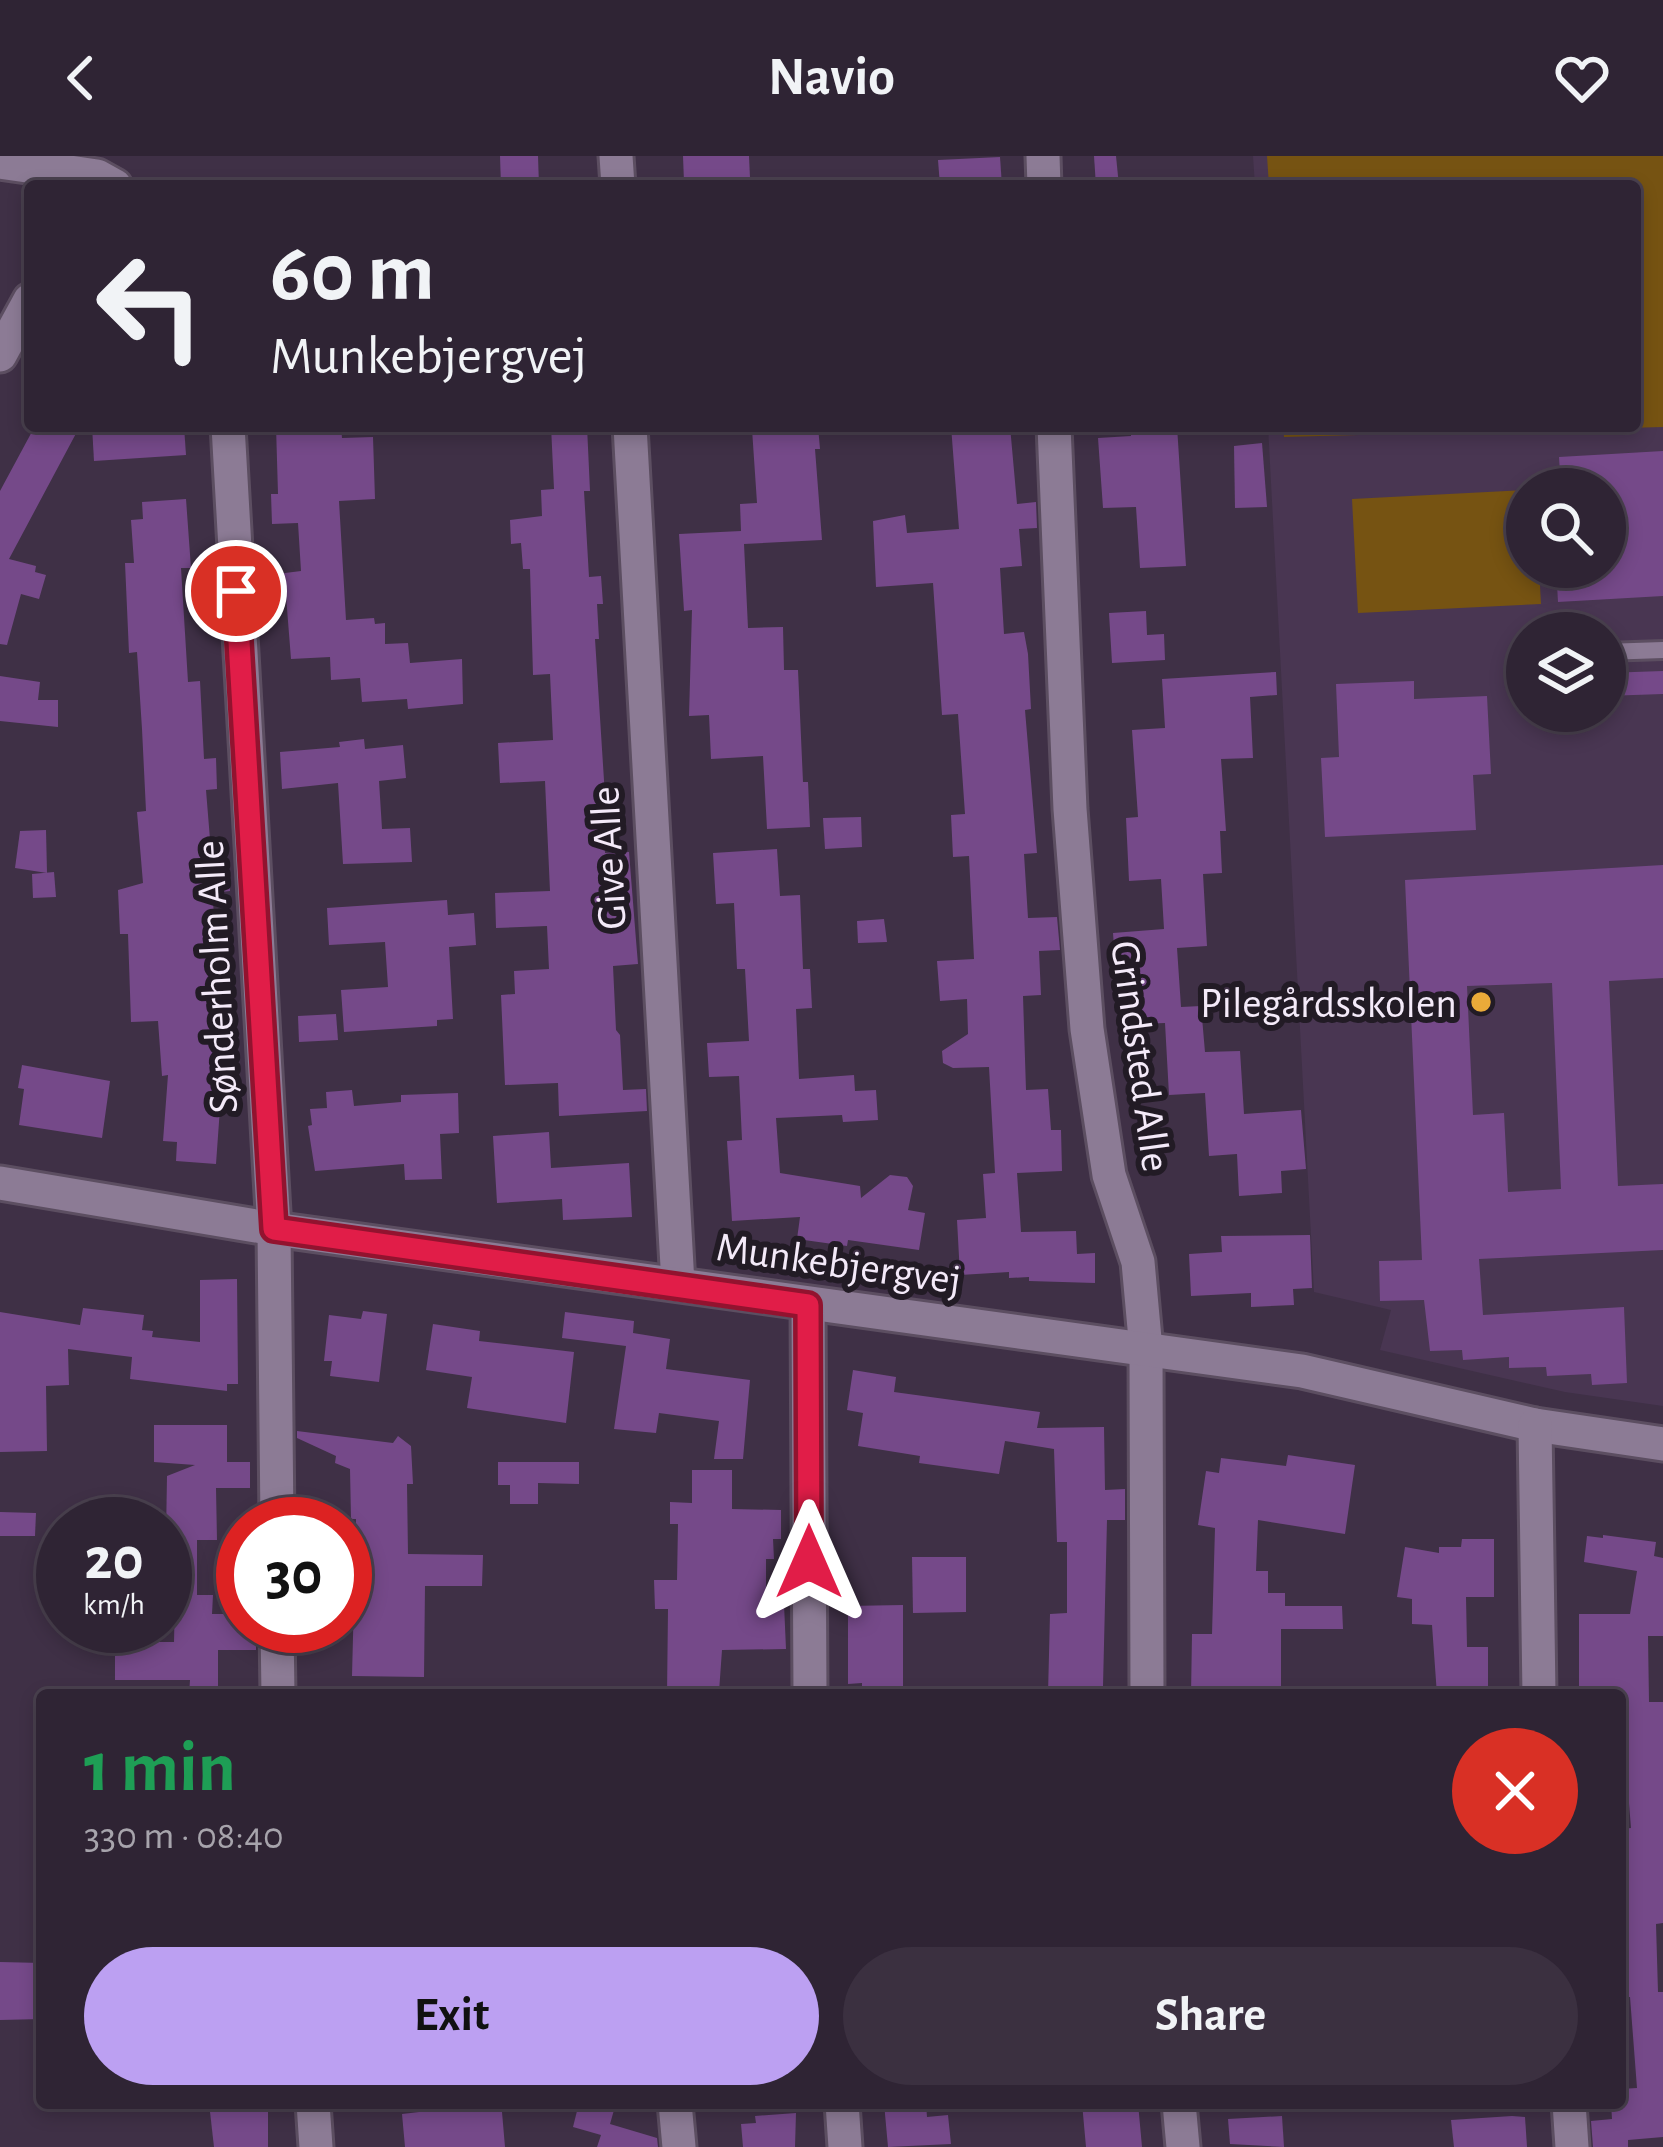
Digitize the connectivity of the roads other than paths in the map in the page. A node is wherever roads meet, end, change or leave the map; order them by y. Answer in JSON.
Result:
{"nodes":[{"id":1,"x":0,"y":162,"type":"edge"},
{"id":2,"x":102,"y":176,"type":"edge"},
{"id":3,"x":24,"y":311,"type":"edge"},
{"id":4,"x":0,"y":355,"type":"edge"},
{"id":5,"x":228,"y":432,"type":"edge"},
{"id":6,"x":630,"y":432,"type":"edge"},
{"id":7,"x":1054,"y":432,"type":"edge"},
{"id":8,"x":1663,"y":650,"type":"edge"},
{"id":9,"x":1626,"y":651,"type":"edge"},
{"id":10,"x":0,"y":1183,"type":"edge"},
{"id":11,"x":274,"y":1229,"type":"junction"},
{"id":12,"x":677,"y":1284,"type":"junction"},
{"id":13,"x":808,"y":1305,"type":"junction"},
{"id":14,"x":1146,"y":1350,"type":"junction"},
{"id":15,"x":1535,"y":1425,"type":"junction"},
{"id":16,"x":1663,"y":1444,"type":"edge"},
{"id":17,"x":277,"y":1497,"type":"edge"},
{"id":18,"x":277,"y":1653,"type":"edge"},
{"id":19,"x":278,"y":1689,"type":"edge"},
{"id":20,"x":810,"y":1689,"type":"edge"},
{"id":21,"x":1147,"y":1689,"type":"edge"},
{"id":22,"x":1539,"y":1689,"type":"edge"},
{"id":23,"x":313,"y":2109,"type":"edge"},
{"id":24,"x":676,"y":2109,"type":"edge"},
{"id":25,"x":842,"y":2109,"type":"edge"},
{"id":26,"x":1180,"y":2109,"type":"edge"},
{"id":27,"x":1569,"y":2109,"type":"edge"},
{"id":28,"x":316,"y":2147,"type":"edge"},
{"id":29,"x":679,"y":2147,"type":"edge"},
{"id":30,"x":845,"y":2147,"type":"edge"},
{"id":31,"x":1183,"y":2147,"type":"edge"},
{"id":32,"x":1572,"y":2147,"type":"edge"}],
"edges":[{"from":1,"to":2,"type":"street"},
{"from":3,"to":4,"type":"street"},
{"from":5,"to":11,"type":"street","name":"Sønderholm Alle"},
{"from":6,"to":12,"type":"street","name":"Give Alle"},
{"from":7,"to":14,"type":"street","name":"Grindsted Alle"},
{"from":8,"to":9,"type":"lane"},
{"from":10,"to":11,"type":"street","name":"Munkebjergvej"},
{"from":11,"to":12,"type":"street","name":"Munkebjergvej"},
{"from":11,"to":17,"type":"street","name":"Sønderholm Alle"},
{"from":12,"to":13,"type":"street","name":"Munkebjergvej"},
{"from":13,"to":14,"type":"street","name":"Munkebjergvej"},
{"from":13,"to":20,"type":"street"},
{"from":14,"to":15,"type":"street","name":"Munkebjergvej"},
{"from":14,"to":21,"type":"street","name":"Grindsted Alle"},
{"from":15,"to":16,"type":"street","name":"Munkebjergvej"},
{"from":15,"to":22,"type":"street"},
{"from":18,"to":19,"type":"street"},
{"from":23,"to":28,"type":"street"},
{"from":24,"to":29,"type":"street"},
{"from":25,"to":30,"type":"street"},
{"from":26,"to":31,"type":"street"},
{"from":27,"to":32,"type":"street"}]}
